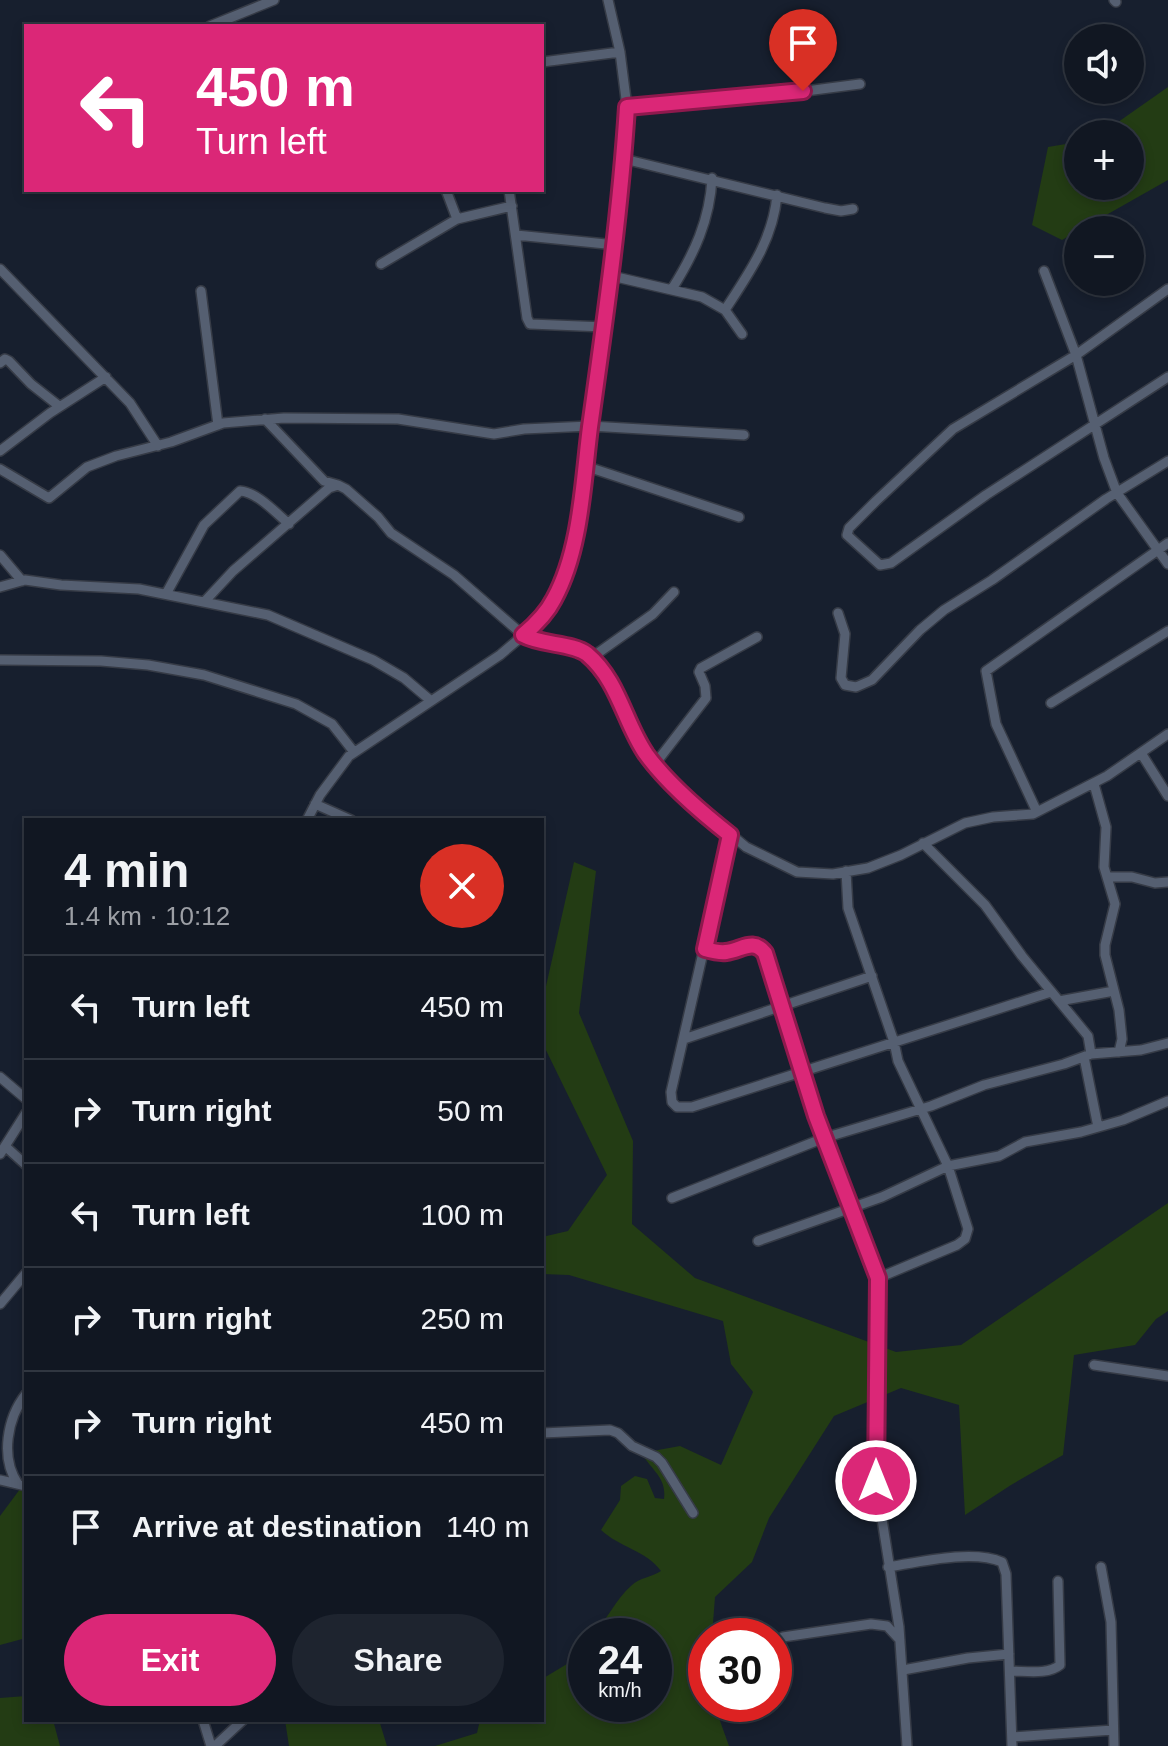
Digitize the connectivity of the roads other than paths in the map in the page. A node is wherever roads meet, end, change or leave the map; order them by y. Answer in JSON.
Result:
{"nodes":[{"id":1,"x":274,"y":0,"type":"edge"},
{"id":2,"x":608,"y":0,"type":"edge"},
{"id":3,"x":215,"y":24,"type":"edge"},
{"id":4,"x":620,"y":52,"type":"junction"},
{"id":5,"x":544,"y":62,"type":"edge"},
{"id":6,"x":860,"y":84,"type":"dead end"},
{"id":7,"x":627,"y":107,"type":"junction"},
{"id":8,"x":624,"y":159,"type":"junction"},
{"id":9,"x":712,"y":178,"type":"junction"},
{"id":10,"x":447,"y":192,"type":"edge"},
{"id":11,"x":509,"y":192,"type":"edge"},
{"id":12,"x":777,"y":195,"type":"junction"},
{"id":13,"x":512,"y":206,"type":"junction"},
{"id":14,"x":853,"y":209,"type":"dead end"},
{"id":15,"x":457,"y":219,"type":"junction"},
{"id":16,"x":516,"y":235,"type":"junction"},
{"id":17,"x":616,"y":245,"type":"junction"},
{"id":18,"x":381,"y":264,"type":"dead end"},
{"id":19,"x":0,"y":269,"type":"edge"},
{"id":20,"x":1044,"y":271,"type":"dead end"},
{"id":21,"x":612,"y":276,"type":"junction"},
{"id":22,"x":672,"y":289,"type":"junction"},
{"id":23,"x":1168,"y":289,"type":"edge"},
{"id":24,"x":201,"y":291,"type":"dead end"},
{"id":25,"x":725,"y":310,"type":"junction"},
{"id":26,"x":605,"y":327,"type":"junction"},
{"id":27,"x":742,"y":334,"type":"dead end"},
{"id":28,"x":1076,"y":355,"type":"junction"},
{"id":29,"x":0,"y":363,"type":"edge"},
{"id":30,"x":106,"y":377,"type":"junction"},
{"id":31,"x":1168,"y":377,"type":"edge"},
{"id":32,"x":59,"y":406,"type":"junction"},
{"id":33,"x":265,"y":419,"type":"junction"},
{"id":34,"x":218,"y":425,"type":"junction"},
{"id":35,"x":1094,"y":425,"type":"junction"},
{"id":36,"x":590,"y":426,"type":"junction"},
{"id":37,"x":744,"y":435,"type":"dead end"},
{"id":38,"x":158,"y":446,"type":"junction"},
{"id":39,"x":0,"y":451,"type":"edge"},
{"id":40,"x":1168,"y":461,"type":"edge"},
{"id":41,"x":585,"y":466,"type":"junction"},
{"id":42,"x":0,"y":469,"type":"edge"},
{"id":43,"x":338,"y":485,"type":"junction"},
{"id":44,"x":1117,"y":493,"type":"junction"},
{"id":45,"x":739,"y":517,"type":"dead end"},
{"id":46,"x":289,"y":524,"type":"junction"},
{"id":47,"x":1168,"y":543,"type":"edge"},
{"id":48,"x":1158,"y":551,"type":"junction"},
{"id":49,"x":0,"y":555,"type":"edge"},
{"id":50,"x":1168,"y":564,"type":"edge"},
{"id":51,"x":22,"y":581,"type":"junction"},
{"id":52,"x":0,"y":587,"type":"edge"},
{"id":53,"x":674,"y":592,"type":"dead end"},
{"id":54,"x":166,"y":594,"type":"junction"},
{"id":55,"x":205,"y":601,"type":"junction"},
{"id":56,"x":838,"y":613,"type":"dead end"},
{"id":57,"x":1168,"y":631,"type":"edge"},
{"id":58,"x":523,"y":635,"type":"junction"},
{"id":59,"x":757,"y":637,"type":"dead end"},
{"id":60,"x":591,"y":658,"type":"junction"},
{"id":61,"x":1,"y":659,"type":"edge"},
{"id":62,"x":430,"y":700,"type":"junction"},
{"id":63,"x":1051,"y":703,"type":"dead end"},
{"id":64,"x":1168,"y":734,"type":"edge"},
{"id":65,"x":354,"y":752,"type":"junction"},
{"id":66,"x":1141,"y":753,"type":"junction"},
{"id":67,"x":655,"y":764,"type":"junction"},
{"id":68,"x":1094,"y":784,"type":"junction"},
{"id":69,"x":1168,"y":796,"type":"edge"},
{"id":70,"x":315,"y":804,"type":"junction"},
{"id":71,"x":1037,"y":812,"type":"junction"},
{"id":72,"x":308,"y":818,"type":"edge"},
{"id":73,"x":346,"y":818,"type":"edge"},
{"id":74,"x":730,"y":835,"type":"junction"},
{"id":75,"x":923,"y":843,"type":"junction"},
{"id":76,"x":846,"y":871,"type":"junction"},
{"id":77,"x":1108,"y":877,"type":"junction"},
{"id":78,"x":1168,"y":882,"type":"edge"},
{"id":79,"x":705,"y":949,"type":"junction"},
{"id":80,"x":872,"y":976,"type":"junction"},
{"id":81,"x":1114,"y":991,"type":"junction"},
{"id":82,"x":1051,"y":992,"type":"junction"},
{"id":83,"x":1059,"y":1001,"type":"junction"},
{"id":84,"x":782,"y":1007,"type":"junction"},
{"id":85,"x":684,"y":1039,"type":"junction"},
{"id":86,"x":894,"y":1042,"type":"junction"},
{"id":87,"x":1168,"y":1043,"type":"edge"},
{"id":88,"x":1119,"y":1052,"type":"junction"},
{"id":89,"x":1088,"y":1055,"type":"junction"},
{"id":90,"x":801,"y":1072,"type":"junction"},
{"id":91,"x":0,"y":1077,"type":"edge"},
{"id":92,"x":24,"y":1097,"type":"edge"},
{"id":93,"x":1168,"y":1101,"type":"edge"},
{"id":94,"x":920,"y":1108,"type":"junction"},
{"id":95,"x":24,"y":1116,"type":"edge"},
{"id":96,"x":1098,"y":1127,"type":"junction"},
{"id":97,"x":824,"y":1138,"type":"junction"},
{"id":98,"x":3,"y":1150,"type":"edge"},
{"id":99,"x":24,"y":1164,"type":"edge"},
{"id":100,"x":948,"y":1166,"type":"junction"},
{"id":101,"x":672,"y":1198,"type":"dead end"},
{"id":102,"x":851,"y":1208,"type":"junction"},
{"id":103,"x":758,"y":1241,"type":"dead end"},
{"id":104,"x":24,"y":1275,"type":"edge"},
{"id":105,"x":878,"y":1278,"type":"junction"},
{"id":106,"x":0,"y":1304,"type":"edge"},
{"id":107,"x":1094,"y":1365,"type":"dead end"},
{"id":108,"x":1168,"y":1376,"type":"edge"},
{"id":109,"x":24,"y":1398,"type":"edge"},
{"id":110,"x":544,"y":1433,"type":"edge"},
{"id":111,"x":0,"y":1480,"type":"edge"},
{"id":112,"x":22,"y":1485,"type":"edge"},
{"id":113,"x":693,"y":1513,"type":"dead end"},
{"id":114,"x":888,"y":1567,"type":"junction"},
{"id":115,"x":1101,"y":1567,"type":"dead end"},
{"id":116,"x":1058,"y":1581,"type":"dead end"},
{"id":117,"x":792,"y":1636,"type":"edge"},
{"id":118,"x":900,"y":1640,"type":"junction"},
{"id":119,"x":1009,"y":1654,"type":"junction"},
{"id":120,"x":903,"y":1670,"type":"junction"},
{"id":121,"x":1010,"y":1671,"type":"junction"},
{"id":122,"x":204,"y":1722,"type":"edge"},
{"id":123,"x":241,"y":1722,"type":"edge"},
{"id":124,"x":1113,"y":1730,"type":"junction"},
{"id":125,"x":1012,"y":1742,"type":"edge"},
{"id":126,"x":213,"y":1746,"type":"edge"},
{"id":127,"x":907,"y":1746,"type":"edge"},
{"id":128,"x":1114,"y":1746,"type":"edge"}],
"edges":[{"from":1,"to":3,"type":"street"},
{"from":2,"to":4,"type":"street"},
{"from":4,"to":5,"type":"street"},
{"from":4,"to":7,"type":"street"},
{"from":6,"to":7,"type":"street"},
{"from":7,"to":8,"type":"street"},
{"from":8,"to":9,"type":"street"},
{"from":8,"to":17,"type":"street"},
{"from":9,"to":12,"type":"street"},
{"from":9,"to":22,"type":"street"},
{"from":10,"to":15,"type":"street"},
{"from":11,"to":13,"type":"street"},
{"from":12,"to":14,"type":"street"},
{"from":12,"to":25,"type":"street"},
{"from":13,"to":15,"type":"street"},
{"from":13,"to":16,"type":"street"},
{"from":15,"to":18,"type":"street"},
{"from":16,"to":17,"type":"street"},
{"from":16,"to":26,"type":"street"},
{"from":17,"to":21,"type":"street"},
{"from":19,"to":30,"type":"street"},
{"from":20,"to":28,"type":"street"},
{"from":21,"to":22,"type":"street"},
{"from":21,"to":26,"type":"street"},
{"from":22,"to":25,"type":"street"},
{"from":23,"to":28,"type":"street"},
{"from":24,"to":34,"type":"street"},
{"from":25,"to":27,"type":"street"},
{"from":26,"to":36,"type":"street"},
{"from":28,"to":35,"type":"street"},
{"from":28,"to":35,"type":"street"},
{"from":29,"to":32,"type":"street"},
{"from":30,"to":32,"type":"street"},
{"from":30,"to":38,"type":"street"},
{"from":31,"to":35,"type":"street"},
{"from":32,"to":39,"type":"street"},
{"from":33,"to":34,"type":"street"},
{"from":33,"to":36,"type":"street"},
{"from":33,"to":43,"type":"street"},
{"from":34,"to":38,"type":"street"},
{"from":35,"to":44,"type":"street"},
{"from":36,"to":37,"type":"street"},
{"from":36,"to":41,"type":"street"},
{"from":38,"to":42,"type":"street"},
{"from":40,"to":44,"type":"street"},
{"from":41,"to":45,"type":"street"},
{"from":41,"to":58,"type":"street"},
{"from":43,"to":46,"type":"street"},
{"from":43,"to":58,"type":"street"},
{"from":44,"to":48,"type":"street"},
{"from":44,"to":56,"type":"street"},
{"from":46,"to":54,"type":"street"},
{"from":46,"to":55,"type":"street"},
{"from":47,"to":48,"type":"street"},
{"from":48,"to":50,"type":"street"},
{"from":48,"to":71,"type":"street"},
{"from":49,"to":51,"type":"street"},
{"from":51,"to":52,"type":"street"},
{"from":51,"to":54,"type":"street"},
{"from":53,"to":60,"type":"street"},
{"from":54,"to":55,"type":"street"},
{"from":55,"to":62,"type":"street"},
{"from":57,"to":63,"type":"street"},
{"from":58,"to":60,"type":"street"},
{"from":58,"to":62,"type":"street"},
{"from":59,"to":67,"type":"street"},
{"from":60,"to":67,"type":"street"},
{"from":61,"to":65,"type":"street"},
{"from":62,"to":65,"type":"street"},
{"from":64,"to":66,"type":"street"},
{"from":65,"to":70,"type":"street"},
{"from":66,"to":68,"type":"street"},
{"from":66,"to":69,"type":"street"},
{"from":67,"to":74,"type":"street"},
{"from":68,"to":71,"type":"street"},
{"from":68,"to":77,"type":"street"},
{"from":70,"to":72,"type":"street"},
{"from":70,"to":73,"type":"street"},
{"from":71,"to":75,"type":"street"},
{"from":74,"to":76,"type":"street"},
{"from":74,"to":79,"type":"street"},
{"from":75,"to":76,"type":"street"},
{"from":75,"to":82,"type":"street"},
{"from":76,"to":80,"type":"street"},
{"from":77,"to":78,"type":"street"},
{"from":77,"to":81,"type":"street"},
{"from":79,"to":84,"type":"street"},
{"from":79,"to":85,"type":"street"},
{"from":80,"to":84,"type":"street"},
{"from":80,"to":86,"type":"street"},
{"from":81,"to":83,"type":"street"},
{"from":81,"to":88,"type":"street"},
{"from":82,"to":83,"type":"street"},
{"from":82,"to":86,"type":"street"},
{"from":83,"to":89,"type":"street"},
{"from":84,"to":85,"type":"street"},
{"from":84,"to":90,"type":"street"},
{"from":85,"to":90,"type":"street"},
{"from":86,"to":90,"type":"street"},
{"from":86,"to":94,"type":"street"},
{"from":87,"to":88,"type":"street"},
{"from":88,"to":89,"type":"street"},
{"from":89,"to":94,"type":"street"},
{"from":89,"to":96,"type":"street"},
{"from":90,"to":97,"type":"street"},
{"from":91,"to":92,"type":"street"},
{"from":93,"to":96,"type":"street"},
{"from":94,"to":97,"type":"street"},
{"from":94,"to":100,"type":"street"},
{"from":95,"to":98,"type":"street"},
{"from":96,"to":100,"type":"street"},
{"from":97,"to":101,"type":"street"},
{"from":97,"to":102,"type":"street"},
{"from":98,"to":99,"type":"street"},
{"from":100,"to":102,"type":"street"},
{"from":100,"to":105,"type":"street"},
{"from":102,"to":103,"type":"street"},
{"from":102,"to":105,"type":"street"},
{"from":104,"to":106,"type":"street"},
{"from":105,"to":114,"type":"street"},
{"from":107,"to":108,"type":"street"},
{"from":109,"to":112,"type":"street"},
{"from":110,"to":113,"type":"street"},
{"from":111,"to":112,"type":"street"},
{"from":114,"to":118,"type":"street"},
{"from":114,"to":119,"type":"street"},
{"from":115,"to":124,"type":"street"},
{"from":116,"to":121,"type":"street"},
{"from":117,"to":118,"type":"street"},
{"from":118,"to":120,"type":"street"},
{"from":119,"to":120,"type":"street"},
{"from":119,"to":121,"type":"street"},
{"from":120,"to":127,"type":"street"},
{"from":121,"to":125,"type":"street"},
{"from":122,"to":126,"type":"street"},
{"from":123,"to":126,"type":"street"},
{"from":124,"to":125,"type":"street"},
{"from":124,"to":128,"type":"street"}]}
